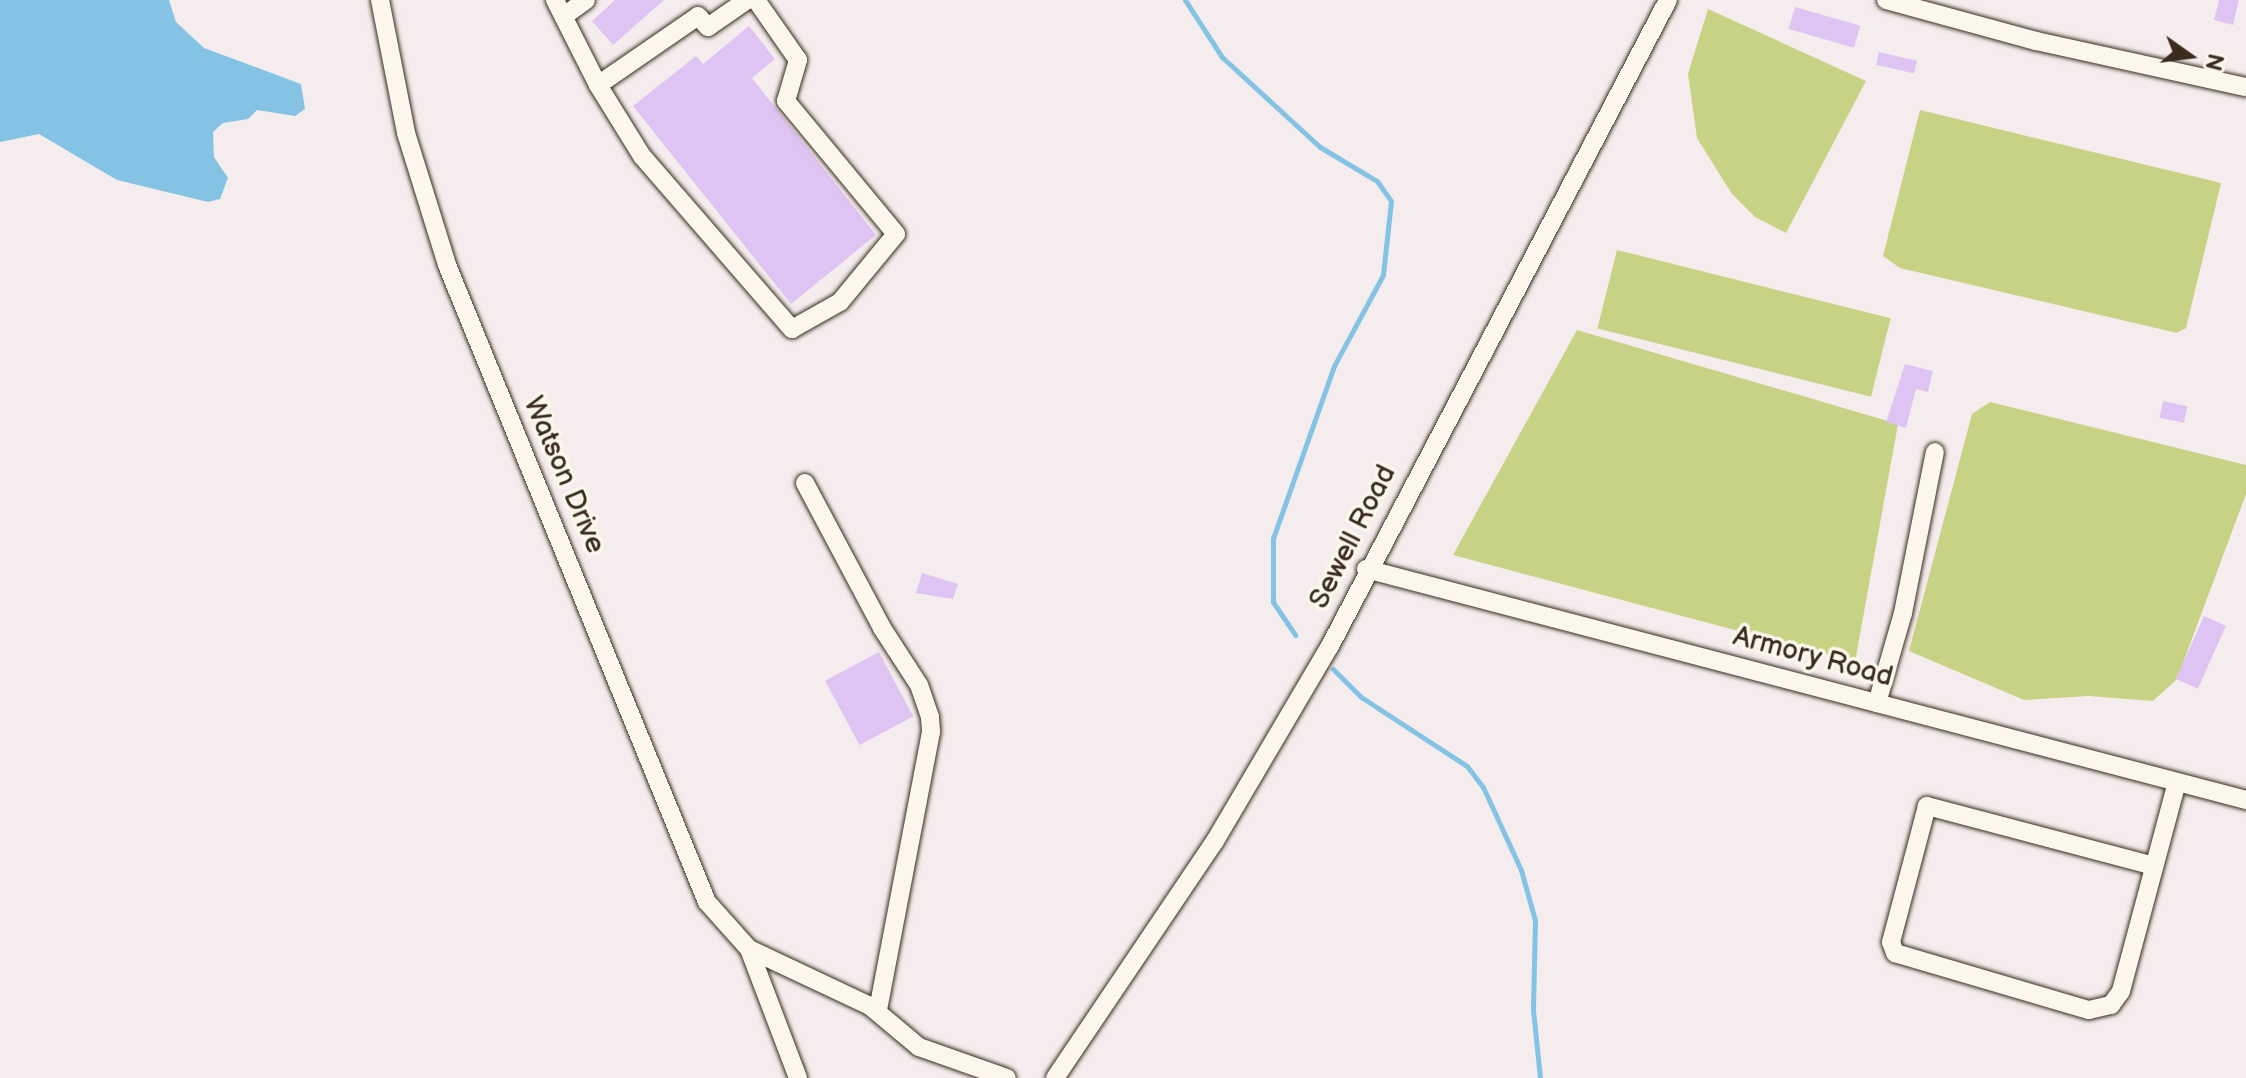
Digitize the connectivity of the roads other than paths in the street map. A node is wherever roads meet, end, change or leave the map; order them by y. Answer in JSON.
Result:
{"nodes":[{"id":1,"x":380,"y":0,"type":"edge"},
{"id":2,"x":586,"y":0,"type":"edge"},
{"id":3,"x":747,"y":0,"type":"edge"},
{"id":4,"x":756,"y":0,"type":"edge"},
{"id":5,"x":1668,"y":0,"type":"edge"},
{"id":6,"x":1886,"y":0,"type":"edge"},
{"id":7,"x":560,"y":8,"type":"edge"},
{"id":8,"x":598,"y":85,"type":"junction"},
{"id":9,"x":2246,"y":87,"type":"edge"},
{"id":10,"x":1935,"y":452,"type":"dead end"},
{"id":11,"x":805,"y":483,"type":"dead end"},
{"id":12,"x":1366,"y":569,"type":"junction"},
{"id":13,"x":1877,"y":703,"type":"junction"},
{"id":14,"x":2177,"y":782,"type":"junction"},
{"id":15,"x":2246,"y":800,"type":"edge"},
{"id":16,"x":2154,"y":866,"type":"junction"},
{"id":17,"x":749,"y":949,"type":"junction"},
{"id":18,"x":878,"y":1011,"type":"junction"},
{"id":19,"x":798,"y":1078,"type":"edge"},
{"id":20,"x":1007,"y":1078,"type":"edge"},
{"id":21,"x":1055,"y":1078,"type":"edge"}],
"edges":[{"from":1,"to":17,"type":"street","name":"Watson Drive"},
{"from":2,"to":7,"type":"street"},
{"from":3,"to":8,"type":"street"},
{"from":4,"to":8,"type":"street"},
{"from":5,"to":12,"type":"street","name":"Sewell Road"},
{"from":6,"to":9,"type":"street"},
{"from":7,"to":8,"type":"street"},
{"from":10,"to":13,"type":"street"},
{"from":11,"to":18,"type":"street"},
{"from":12,"to":13,"type":"street","name":"Armory Road"},
{"from":12,"to":21,"type":"street","name":"Sewell Road"},
{"from":13,"to":14,"type":"street","name":"Armory Road"},
{"from":14,"to":15,"type":"street","name":"Armory Road"},
{"from":14,"to":16,"type":"street"},
{"from":16,"to":16,"type":"street"},
{"from":17,"to":18,"type":"street"},
{"from":17,"to":19,"type":"street"},
{"from":18,"to":20,"type":"street"}]}
